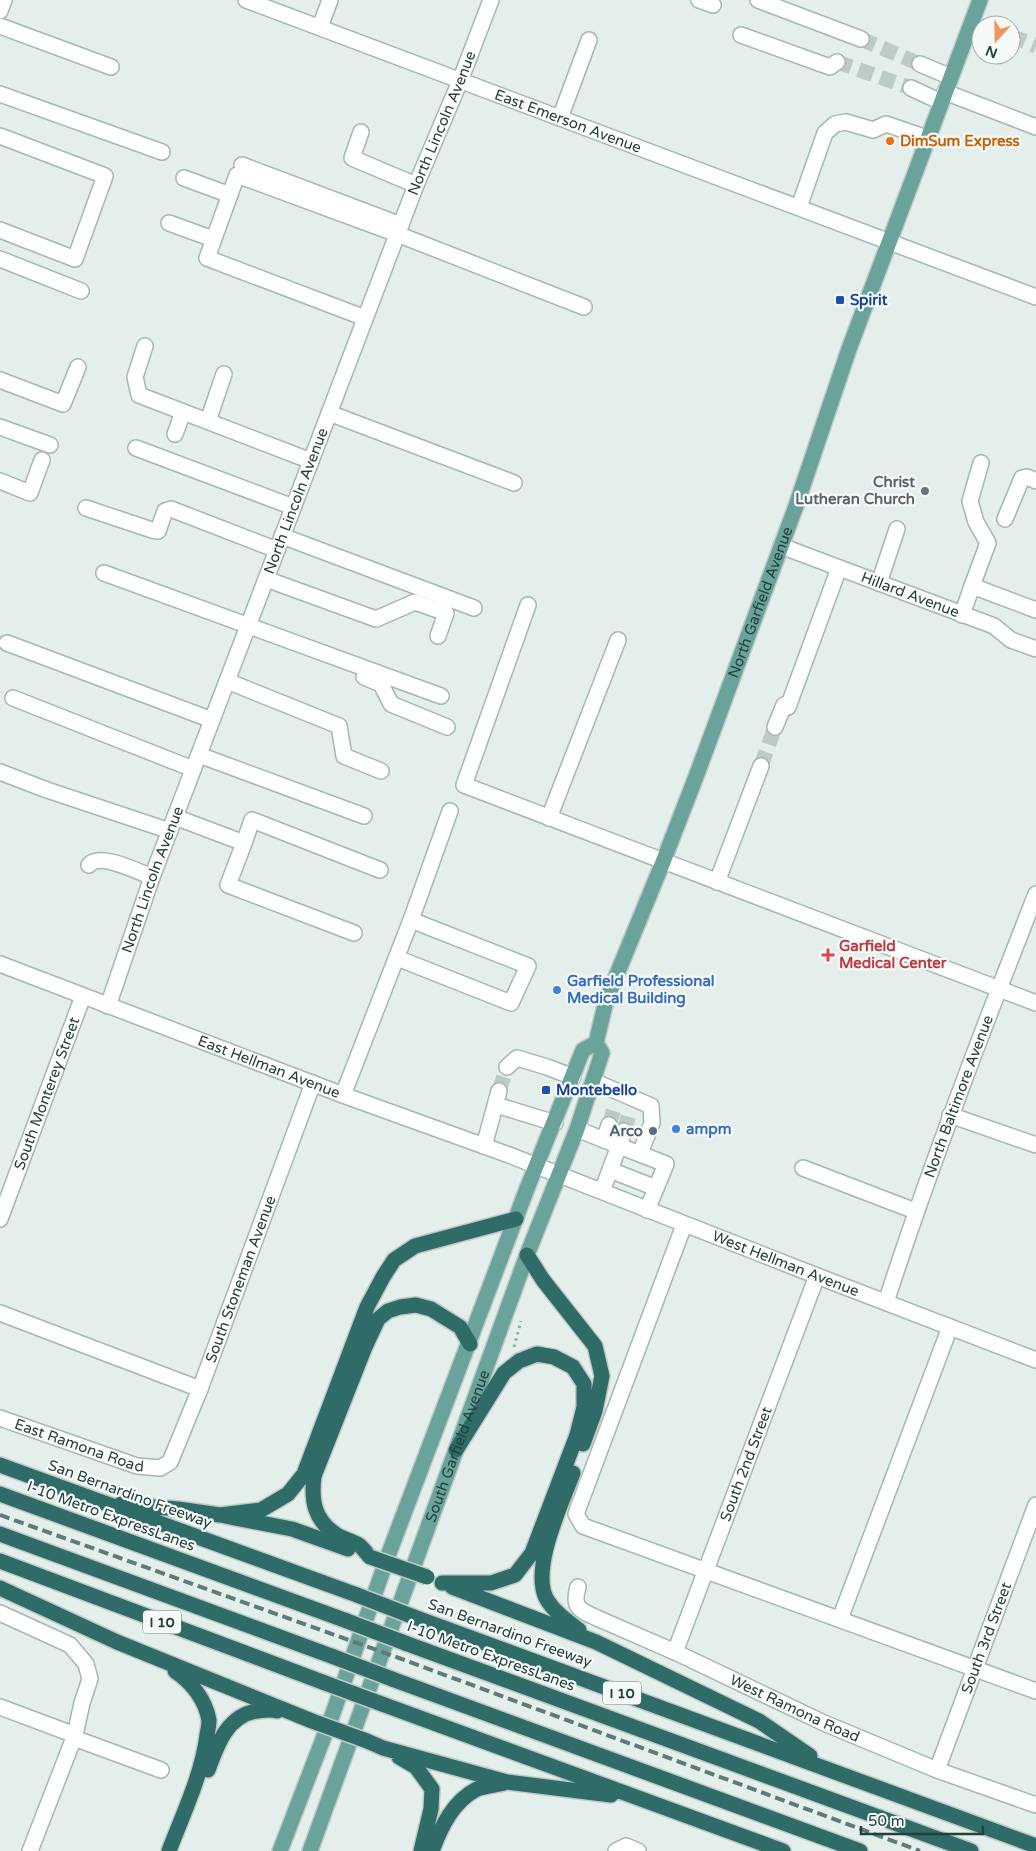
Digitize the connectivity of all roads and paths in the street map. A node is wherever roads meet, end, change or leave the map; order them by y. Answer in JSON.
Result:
{"nodes":[{"id":1,"x":4,"y":0,"type":"edge"},
{"id":2,"x":246,"y":0,"type":"edge"},
{"id":3,"x":330,"y":0,"type":"edge"},
{"id":4,"x":491,"y":0,"type":"edge"},
{"id":5,"x":758,"y":0,"type":"edge"},
{"id":6,"x":980,"y":0,"type":"edge"},
{"id":7,"x":0,"y":11,"type":"edge"},
{"id":8,"x":978,"y":15,"type":"edge"},
{"id":9,"x":0,"y":26,"type":"edge"},
{"id":10,"x":320,"y":27,"type":"junction"},
{"id":11,"x":741,"y":35,"type":"dead end"},
{"id":12,"x":971,"y":35,"type":"edge"},
{"id":13,"x":862,"y":39,"type":"tunnel mouth"},
{"id":14,"x":589,"y":40,"type":"dead end"},
{"id":15,"x":837,"y":62,"type":"tunnel mouth"},
{"id":16,"x":920,"y":64,"type":"tunnel mouth"},
{"id":17,"x":111,"y":67,"type":"dead end"},
{"id":18,"x":951,"y":77,"type":"junction"},
{"id":19,"x":460,"y":81,"type":"junction"},
{"id":20,"x":911,"y":88,"type":"tunnel mouth"},
{"id":21,"x":0,"y":94,"type":"edge"},
{"id":22,"x":943,"y":97,"type":"junction"},
{"id":23,"x":560,"y":118,"type":"junction"},
{"id":24,"x":1036,"y":127,"type":"edge"},
{"id":25,"x":361,"y":132,"type":"dead end"},
{"id":26,"x":0,"y":136,"type":"edge"},
{"id":27,"x":927,"y":138,"type":"junction"},
{"id":28,"x":162,"y":152,"type":"dead end"},
{"id":29,"x":242,"y":165,"type":"dead end"},
{"id":30,"x":184,"y":178,"type":"dead end"},
{"id":31,"x":416,"y":184,"type":"junction"},
{"id":32,"x":230,"y":195,"type":"junction"},
{"id":33,"x":799,"y":207,"type":"junction"},
{"id":34,"x":169,"y":222,"type":"dead end"},
{"id":35,"x":399,"y":229,"type":"junction"},
{"id":36,"x":0,"y":230,"type":"edge"},
{"id":37,"x":213,"y":240,"type":"junction"},
{"id":38,"x":889,"y":241,"type":"junction"},
{"id":39,"x":0,"y":259,"type":"edge"},
{"id":40,"x":81,"y":291,"type":"dead end"},
{"id":41,"x":1036,"y":297,"type":"edge"},
{"id":42,"x":584,"y":307,"type":"dead end"},
{"id":43,"x":365,"y":318,"type":"junction"},
{"id":44,"x":144,"y":346,"type":"dead end"},
{"id":45,"x":78,"y":367,"type":"dead end"},
{"id":46,"x":224,"y":374,"type":"dead end"},
{"id":47,"x":0,"y":380,"type":"edge"},
{"id":48,"x":183,"y":412,"type":"junction"},
{"id":49,"x":329,"y":413,"type":"junction"},
{"id":50,"x":208,"y":422,"type":"junction"},
{"id":51,"x":0,"y":427,"type":"edge"},
{"id":52,"x":175,"y":434,"type":"dead end"},
{"id":53,"x":50,"y":446,"type":"dead end"},
{"id":54,"x":136,"y":448,"type":"dead end"},
{"id":55,"x":42,"y":460,"type":"dead end"},
{"id":56,"x":311,"y":461,"type":"junction"},
{"id":57,"x":981,"y":462,"type":"dead end"},
{"id":58,"x":0,"y":481,"type":"edge"},
{"id":59,"x":1036,"y":481,"type":"edge"},
{"id":60,"x":514,"y":483,"type":"dead end"},
{"id":61,"x":86,"y":508,"type":"dead end"},
{"id":62,"x":293,"y":508,"type":"junction"},
{"id":63,"x":1005,"y":519,"type":"dead end"},
{"id":64,"x":897,"y":529,"type":"dead end"},
{"id":65,"x":280,"y":543,"type":"junction"},
{"id":66,"x":780,"y":546,"type":"junction"},
{"id":67,"x":839,"y":568,"type":"junction"},
{"id":68,"x":104,"y":573,"type":"dead end"},
{"id":69,"x":266,"y":578,"type":"junction"},
{"id":70,"x":879,"y":583,"type":"junction"},
{"id":71,"x":972,"y":586,"type":"junction"},
{"id":72,"x":528,"y":605,"type":"dead end"},
{"id":73,"x":474,"y":608,"type":"dead end"},
{"id":74,"x":1036,"y":610,"type":"edge"},
{"id":75,"x":962,"y":615,"type":"junction"},
{"id":76,"x":247,"y":629,"type":"junction"},
{"id":77,"x":438,"y":636,"type":"dead end"},
{"id":78,"x":618,"y":640,"type":"dead end"},
{"id":79,"x":6,"y":643,"type":"dead end"},
{"id":80,"x":1036,"y":649,"type":"edge"},
{"id":81,"x":227,"y":681,"type":"junction"},
{"id":82,"x":441,"y":696,"type":"dead end"},
{"id":83,"x":13,"y":698,"type":"dead end"},
{"id":84,"x":212,"y":720,"type":"junction"},
{"id":85,"x":447,"y":727,"type":"dead end"},
{"id":86,"x":775,"y":727,"type":"tunnel mouth"},
{"id":87,"x":196,"y":762,"type":"junction"},
{"id":88,"x":761,"y":766,"type":"tunnel mouth"},
{"id":89,"x":381,"y":771,"type":"dead end"},
{"id":90,"x":0,"y":772,"type":"edge"},
{"id":91,"x":450,"y":811,"type":"dead end"},
{"id":92,"x":364,"y":816,"type":"dead end"},
{"id":93,"x":175,"y":817,"type":"junction"},
{"id":94,"x":549,"y":818,"type":"junction"},
{"id":95,"x":170,"y":831,"type":"junction"},
{"id":96,"x":244,"y":843,"type":"junction"},
{"id":97,"x":663,"y":862,"type":"junction"},
{"id":98,"x":89,"y":865,"type":"dead end"},
{"id":99,"x":380,"y":870,"type":"dead end"},
{"id":100,"x":152,"y":877,"type":"junction"},
{"id":101,"x":717,"y":882,"type":"junction"},
{"id":102,"x":1036,"y":894,"type":"edge"},
{"id":103,"x":411,"y":920,"type":"junction"},
{"id":104,"x":354,"y":933,"type":"dead end"},
{"id":105,"x":397,"y":958,"type":"junction"},
{"id":106,"x":0,"y":964,"type":"edge"},
{"id":107,"x":1000,"y":989,"type":"junction"},
{"id":108,"x":84,"y":996,"type":"junction"},
{"id":109,"x":1036,"y":1003,"type":"edge"},
{"id":110,"x":108,"y":1006,"type":"junction"},
{"id":111,"x":596,"y":1043,"type":"junction"},
{"id":112,"x":507,"y":1067,"type":"dead end"},
{"id":113,"x":572,"y":1077,"type":"junction"},
{"id":114,"x":593,"y":1081,"type":"junction"},
{"id":115,"x":313,"y":1083,"type":"junction"},
{"id":116,"x":343,"y":1095,"type":"junction"},
{"id":117,"x":950,"y":1115,"type":"junction"},
{"id":118,"x":555,"y":1123,"type":"junction"},
{"id":119,"x":576,"y":1129,"type":"junction"},
{"id":120,"x":624,"y":1131,"type":"tunnel mouth"},
{"id":121,"x":1036,"y":1145,"type":"edge"},
{"id":122,"x":484,"y":1146,"type":"junction"},
{"id":123,"x":619,"y":1146,"type":"junction"},
{"id":124,"x":640,"y":1153,"type":"junction"},
{"id":125,"x":537,"y":1166,"type":"junction"},
{"id":126,"x":803,"y":1168,"type":"dead end"},
{"id":127,"x":610,"y":1170,"type":"junction"},
{"id":128,"x":558,"y":1174,"type":"junction"},
{"id":129,"x":656,"y":1188,"type":"junction"},
{"id":130,"x":602,"y":1191,"type":"junction"},
{"id":131,"x":647,"y":1210,"type":"junction"},
{"id":132,"x":915,"y":1211,"type":"junction"},
{"id":133,"x":0,"y":1219,"type":"edge"},
{"id":134,"x":516,"y":1219,"type":"junction"},
{"id":135,"x":684,"y":1224,"type":"junction"},
{"id":136,"x":527,"y":1255,"type":"junction"},
{"id":137,"x":817,"y":1276,"type":"junction"},
{"id":138,"x":886,"y":1302,"type":"junction"},
{"id":139,"x":0,"y":1313,"type":"edge"},
{"id":140,"x":523,"y":1316,"type":"dead end"},
{"id":141,"x":950,"y":1327,"type":"junction"},
{"id":142,"x":470,"y":1344,"type":"junction"},
{"id":143,"x":515,"y":1351,"type":"dead end"},
{"id":144,"x":1036,"y":1360,"type":"edge"},
{"id":145,"x":200,"y":1389,"type":"junction"},
{"id":146,"x":0,"y":1418,"type":"edge"},
{"id":147,"x":456,"y":1450,"type":"junction"},
{"id":148,"x":0,"y":1465,"type":"edge"},
{"id":149,"x":160,"y":1468,"type":"joint"},
{"id":150,"x":0,"y":1494,"type":"edge"},
{"id":151,"x":102,"y":1502,"type":"junction"},
{"id":152,"x":1036,"y":1505,"type":"edge"},
{"id":153,"x":220,"y":1515,"type":"junction"},
{"id":154,"x":0,"y":1534,"type":"edge"},
{"id":155,"x":370,"y":1557,"type":"junction"},
{"id":156,"x":0,"y":1561,"type":"edge"},
{"id":157,"x":707,"y":1571,"type":"junction"},
{"id":158,"x":442,"y":1583,"type":"junction"},
{"id":159,"x":578,"y":1587,"type":"dead end"},
{"id":160,"x":0,"y":1588,"type":"edge"},
{"id":161,"x":0,"y":1613,"type":"edge"},
{"id":162,"x":840,"y":1619,"type":"junction"},
{"id":163,"x":596,"y":1642,"type":"junction"},
{"id":164,"x":675,"y":1652,"type":"junction"},
{"id":165,"x":150,"y":1655,"type":"junction"},
{"id":166,"x":975,"y":1670,"type":"junction"},
{"id":167,"x":1036,"y":1691,"type":"edge"},
{"id":168,"x":0,"y":1708,"type":"edge"},
{"id":169,"x":312,"y":1721,"type":"junction"},
{"id":170,"x":74,"y":1737,"type":"junction"},
{"id":171,"x":383,"y":1748,"type":"junction"},
{"id":172,"x":830,"y":1769,"type":"junction"},
{"id":173,"x":161,"y":1770,"type":"dead end"},
{"id":174,"x":937,"y":1770,"type":"junction"},
{"id":175,"x":507,"y":1782,"type":"junction"},
{"id":176,"x":637,"y":1798,"type":"junction"},
{"id":177,"x":1036,"y":1805,"type":"edge"},
{"id":178,"x":1036,"y":1846,"type":"edge"},
{"id":179,"x":30,"y":1851,"type":"edge"},
{"id":180,"x":169,"y":1851,"type":"edge"},
{"id":181,"x":179,"y":1851,"type":"edge"},
{"id":182,"x":280,"y":1851,"type":"edge"},
{"id":183,"x":310,"y":1851,"type":"edge"},
{"id":184,"x":421,"y":1851,"type":"edge"},
{"id":185,"x":432,"y":1851,"type":"edge"},
{"id":186,"x":616,"y":1851,"type":"edge"},
{"id":187,"x":638,"y":1851,"type":"edge"},
{"id":188,"x":783,"y":1851,"type":"edge"},
{"id":189,"x":860,"y":1851,"type":"edge"},
{"id":190,"x":970,"y":1851,"type":"edge"}],
"edges":[{"from":1,"to":7,"type":"street"},
{"from":2,"to":10,"type":"street","name":"East Emerson Avenue"},
{"from":3,"to":10,"type":"street"},
{"from":4,"to":19,"type":"street","name":"North Lincoln Avenue"},
{"from":5,"to":13,"type":"street"},
{"from":6,"to":8,"type":"main road","name":"North Garfield Avenue"},
{"from":9,"to":17,"type":"street"},
{"from":10,"to":19,"type":"street","name":"East Emerson Avenue"},
{"from":11,"to":15,"type":"street"},
{"from":12,"to":18,"type":"main road","name":"North Garfield Avenue"},
{"from":14,"to":23,"type":"street"},
{"from":16,"to":18,"type":"street"},
{"from":18,"to":22,"type":"main road","name":"North Garfield Avenue"},
{"from":19,"to":23,"type":"street","name":"East Emerson Avenue"},
{"from":19,"to":31,"type":"street","name":"North Lincoln Avenue"},
{"from":20,"to":22,"type":"street"},
{"from":21,"to":28,"type":"street"},
{"from":22,"to":24,"type":"street"},
{"from":22,"to":27,"type":"main road","name":"North Garfield Avenue"},
{"from":23,"to":33,"type":"street","name":"East Emerson Avenue"},
{"from":25,"to":31,"type":"street"},
{"from":26,"to":36,"type":"street"},
{"from":27,"to":33,"type":"street"},
{"from":27,"to":38,"type":"main road","name":"North Garfield Avenue"},
{"from":29,"to":35,"type":"street"},
{"from":30,"to":32,"type":"street"},
{"from":31,"to":35,"type":"street","name":"North Lincoln Avenue"},
{"from":32,"to":35,"type":"street"},
{"from":32,"to":37,"type":"street"},
{"from":33,"to":38,"type":"street","name":"East Emerson Avenue"},
{"from":34,"to":37,"type":"street"},
{"from":35,"to":42,"type":"street"},
{"from":35,"to":43,"type":"street","name":"North Lincoln Avenue"},
{"from":37,"to":43,"type":"street"},
{"from":38,"to":41,"type":"street","name":"East Emerson Avenue"},
{"from":38,"to":66,"type":"main road","name":"North Garfield Avenue"},
{"from":39,"to":40,"type":"street"},
{"from":43,"to":49,"type":"street","name":"North Lincoln Avenue"},
{"from":44,"to":48,"type":"street"},
{"from":45,"to":47,"type":"street"},
{"from":46,"to":50,"type":"street"},
{"from":48,"to":50,"type":"street"},
{"from":48,"to":52,"type":"street"},
{"from":49,"to":56,"type":"street","name":"North Lincoln Avenue"},
{"from":49,"to":60,"type":"street"},
{"from":50,"to":56,"type":"street"},
{"from":51,"to":53,"type":"street"},
{"from":54,"to":62,"type":"street"},
{"from":55,"to":58,"type":"street"},
{"from":56,"to":62,"type":"street","name":"North Lincoln Avenue"},
{"from":57,"to":71,"type":"street"},
{"from":59,"to":63,"type":"street"},
{"from":61,"to":65,"type":"street"},
{"from":62,"to":65,"type":"street","name":"North Lincoln Avenue"},
{"from":64,"to":70,"type":"street"},
{"from":65,"to":69,"type":"street","name":"North Lincoln Avenue"},
{"from":65,"to":73,"type":"street"},
{"from":66,"to":67,"type":"street","name":"Hillard Avenue"},
{"from":66,"to":97,"type":"main road","name":"North Garfield Avenue"},
{"from":67,"to":70,"type":"street","name":"Hillard Avenue"},
{"from":67,"to":86,"type":"street"},
{"from":68,"to":76,"type":"street"},
{"from":69,"to":76,"type":"street","name":"North Lincoln Avenue"},
{"from":69,"to":77,"type":"street"},
{"from":70,"to":75,"type":"street","name":"Hillard Avenue"},
{"from":71,"to":74,"type":"street"},
{"from":71,"to":75,"type":"street"},
{"from":72,"to":94,"type":"street"},
{"from":75,"to":80,"type":"street","name":"Hillard Avenue"},
{"from":76,"to":81,"type":"street","name":"North Lincoln Avenue"},
{"from":76,"to":82,"type":"street"},
{"from":76,"to":85,"type":"street"},
{"from":78,"to":94,"type":"street"},
{"from":79,"to":84,"type":"street"},
{"from":81,"to":84,"type":"street","name":"North Lincoln Avenue"},
{"from":81,"to":89,"type":"street"},
{"from":83,"to":87,"type":"street"},
{"from":84,"to":87,"type":"street","name":"North Lincoln Avenue"},
{"from":87,"to":92,"type":"street"},
{"from":87,"to":93,"type":"street","name":"North Lincoln Avenue"},
{"from":88,"to":101,"type":"street"},
{"from":90,"to":95,"type":"street"},
{"from":91,"to":103,"type":"street"},
{"from":93,"to":95,"type":"street","name":"North Lincoln Avenue"},
{"from":93,"to":96,"type":"street"},
{"from":94,"to":97,"type":"street"},
{"from":95,"to":100,"type":"street","name":"North Lincoln Avenue"},
{"from":96,"to":99,"type":"street"},
{"from":96,"to":104,"type":"street"},
{"from":97,"to":101,"type":"street"},
{"from":97,"to":111,"type":"main road","name":"North Garfield Avenue"},
{"from":98,"to":100,"type":"street"},
{"from":100,"to":110,"type":"street","name":"North Lincoln Avenue"},
{"from":101,"to":107,"type":"street"},
{"from":102,"to":107,"type":"street","name":"North Baltimore Avenue"},
{"from":103,"to":105,"type":"street"},
{"from":103,"to":105,"type":"street"},
{"from":105,"to":116,"type":"street"},
{"from":106,"to":108,"type":"street","name":"East Hellman Avenue"},
{"from":107,"to":109,"type":"street"},
{"from":107,"to":117,"type":"street","name":"North Baltimore Avenue"},
{"from":108,"to":110,"type":"street","name":"East Hellman Avenue"},
{"from":108,"to":133,"type":"street","name":"South Monterey Street"},
{"from":110,"to":115,"type":"street","name":"East Hellman Avenue"},
{"from":111,"to":113,"type":"main road"},
{"from":111,"to":114,"type":"main road","name":"South Garfield Avenue"},
{"from":112,"to":113,"type":"street"},
{"from":113,"to":118,"type":"main road"},
{"from":114,"to":119,"type":"main road","name":"South Garfield Avenue"},
{"from":114,"to":124,"type":"street"},
{"from":115,"to":116,"type":"street","name":"East Hellman Avenue"},
{"from":115,"to":145,"type":"street","name":"South Stoneman Avenue"},
{"from":116,"to":122,"type":"street","name":"East Hellman Avenue"},
{"from":117,"to":121,"type":"street"},
{"from":117,"to":132,"type":"street","name":"North Baltimore Avenue"},
{"from":118,"to":122,"type":"street"},
{"from":118,"to":125,"type":"main road"},
{"from":119,"to":123,"type":"street"},
{"from":119,"to":128,"type":"main road","name":"South Garfield Avenue"},
{"from":120,"to":123,"type":"street"},
{"from":122,"to":125,"type":"street","name":"East Hellman Avenue"},
{"from":123,"to":124,"type":"street"},
{"from":123,"to":127,"type":"street"},
{"from":124,"to":129,"type":"street"},
{"from":125,"to":128,"type":"street","name":"West Hellman Avenue"},
{"from":125,"to":134,"type":"main road","name":"South Garfield Avenue"},
{"from":126,"to":132,"type":"street"},
{"from":127,"to":129,"type":"street"},
{"from":127,"to":130,"type":"street"},
{"from":128,"to":130,"type":"street","name":"West Hellman Avenue"},
{"from":128,"to":136,"type":"main road","name":"South Garfield Avenue"},
{"from":129,"to":131,"type":"street"},
{"from":130,"to":131,"type":"street","name":"West Hellman Avenue"},
{"from":131,"to":135,"type":"street","name":"West Hellman Avenue"},
{"from":132,"to":138,"type":"street","name":"North Baltimore Avenue"},
{"from":134,"to":142,"type":"main road","name":"South Garfield Avenue"},
{"from":134,"to":153,"type":"highway"},
{"from":135,"to":137,"type":"street","name":"West Hellman Avenue"},
{"from":135,"to":157,"type":"street"},
{"from":136,"to":147,"type":"main road","name":"South Garfield Avenue"},
{"from":136,"to":163,"type":"highway"},
{"from":137,"to":138,"type":"street","name":"West Hellman Avenue"},
{"from":137,"to":157,"type":"street","name":"South 2nd Street"},
{"from":138,"to":141,"type":"street","name":"West Hellman Avenue"},
{"from":139,"to":145,"type":"street"},
{"from":140,"to":143,"type":"path"},
{"from":141,"to":144,"type":"street","name":"West Hellman Avenue"},
{"from":141,"to":162,"type":"street"},
{"from":142,"to":155,"type":"highway"},
{"from":142,"to":182,"type":"main road","name":"South Garfield Avenue"},
{"from":145,"to":149,"type":"street","name":"South Stoneman Avenue"},
{"from":146,"to":149,"type":"street","name":"East Ramona Road"},
{"from":147,"to":158,"type":"highway"},
{"from":147,"to":183,"type":"main road","name":"South Garfield Avenue"},
{"from":148,"to":151,"type":"highway","name":"San Bernardino Freeway","number":"I 10"},
{"from":150,"to":190,"type":"highway","name":"I-10 Metro ExpressLanes","bridge":true},
{"from":151,"to":153,"type":"highway"},
{"from":151,"to":172,"type":"highway","name":"San Bernardino Freeway","number":"I 10","bridge":true},
{"from":152,"to":166,"type":"street","name":"South 3rd Street"},
{"from":153,"to":155,"type":"highway"},
{"from":154,"to":189,"type":"highway","bridge":true},
{"from":155,"to":158,"type":"highway","bridge":true},
{"from":156,"to":176,"type":"highway","number":"I 10","bridge":true},
{"from":157,"to":162,"type":"street"},
{"from":157,"to":164,"type":"street","name":"South 2nd Street"},
{"from":158,"to":163,"type":"highway"},
{"from":159,"to":164,"type":"street","name":"West Ramona Road"},
{"from":160,"to":165,"type":"highway"},
{"from":161,"to":170,"type":"street"},
{"from":162,"to":166,"type":"street"},
{"from":163,"to":172,"type":"highway"},
{"from":164,"to":174,"type":"street","name":"West Ramona Road"},
{"from":165,"to":169,"type":"highway"},
{"from":165,"to":180,"type":"highway"},
{"from":166,"to":167,"type":"street"},
{"from":166,"to":174,"type":"street","name":"South 3rd Street"},
{"from":168,"to":170,"type":"street"},
{"from":169,"to":171,"type":"highway","bridge":true},
{"from":169,"to":181,"type":"highway"},
{"from":170,"to":173,"type":"street"},
{"from":170,"to":179,"type":"street"},
{"from":171,"to":175,"type":"highway"},
{"from":171,"to":184,"type":"highway"},
{"from":172,"to":178,"type":"highway","name":"San Bernardino Freeway","number":"I 10"},
{"from":174,"to":177,"type":"street","name":"West Ramona Road"},
{"from":175,"to":176,"type":"highway"},
{"from":175,"to":185,"type":"highway"},
{"from":176,"to":188,"type":"highway","number":"I 10"},
{"from":186,"to":187,"type":"street"}]}
